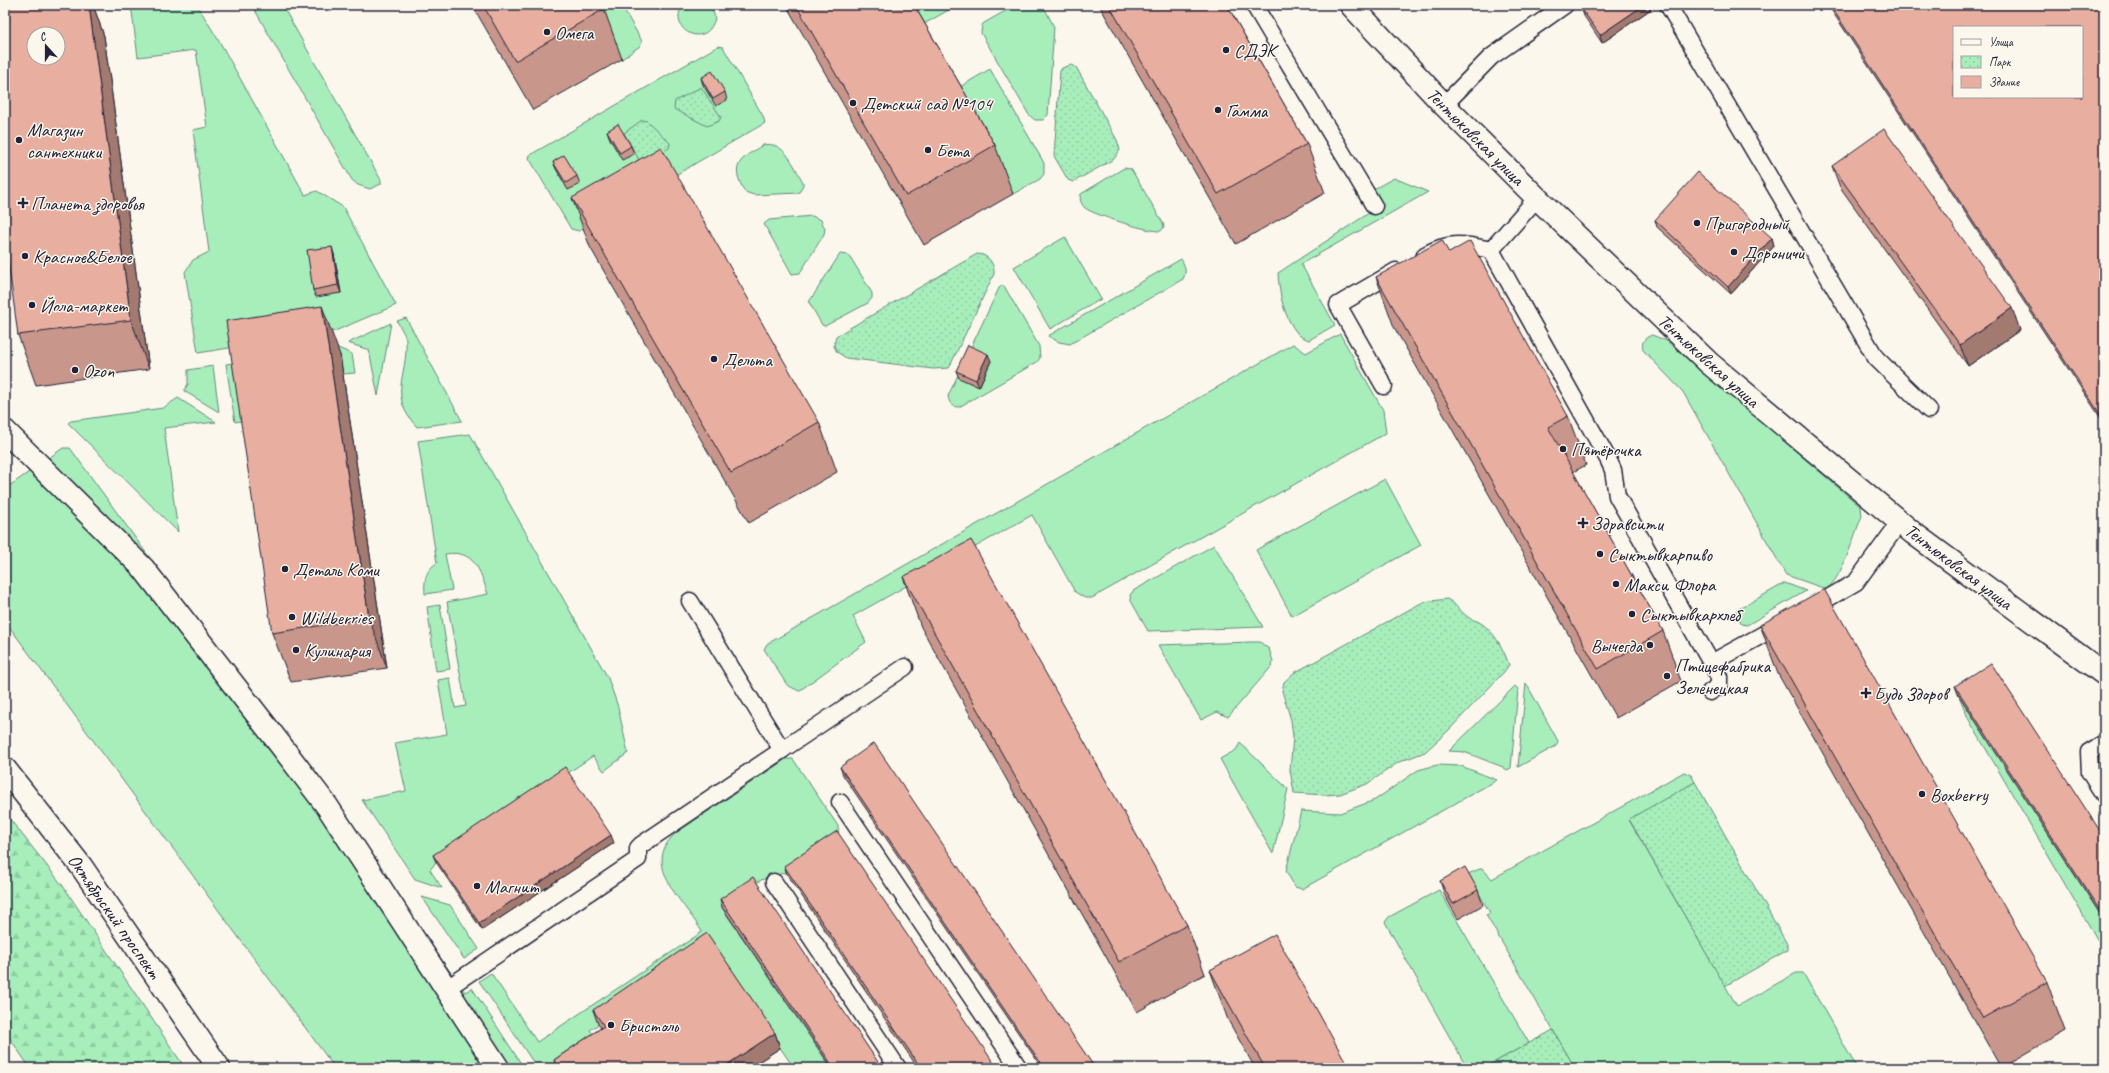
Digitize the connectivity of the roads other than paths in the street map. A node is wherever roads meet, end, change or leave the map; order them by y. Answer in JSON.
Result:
{"nodes":[{"id":1,"x":1254,"y":5,"type":"edge"},
{"id":2,"x":1351,"y":5,"type":"edge"},
{"id":3,"x":1565,"y":5,"type":"edge"},
{"id":4,"x":1668,"y":5,"type":"edge"},
{"id":5,"x":1444,"y":105,"type":"junction"},
{"id":6,"x":1537,"y":198,"type":"junction"},
{"id":7,"x":1374,"y":206,"type":"dead end"},
{"id":8,"x":1491,"y":250,"type":"junction"},
{"id":9,"x":1384,"y":386,"type":"dead end"},
{"id":10,"x":1929,"y":410,"type":"dead end"},
{"id":11,"x":5,"y":431,"type":"edge"},
{"id":12,"x":1900,"y":522,"type":"junction"},
{"id":13,"x":690,"y":601,"type":"dead end"},
{"id":14,"x":1711,"y":663,"type":"junction"},
{"id":15,"x":905,"y":667,"type":"dead end"},
{"id":16,"x":2104,"y":674,"type":"edge"},
{"id":17,"x":1710,"y":692,"type":"dead end"},
{"id":18,"x":2104,"y":743,"type":"edge"},
{"id":19,"x":782,"y":750,"type":"junction"},
{"id":20,"x":5,"y":769,"type":"edge"},
{"id":21,"x":2104,"y":795,"type":"edge"},
{"id":22,"x":840,"y":802,"type":"dead end"},
{"id":23,"x":774,"y":882,"type":"dead end"},
{"id":24,"x":446,"y":989,"type":"junction"},
{"id":25,"x":219,"y":1068,"type":"edge"},
{"id":26,"x":498,"y":1068,"type":"edge"},
{"id":27,"x":898,"y":1068,"type":"edge"},
{"id":28,"x":1019,"y":1068,"type":"edge"}],
"edges":[{"from":1,"to":7,"type":"lane"},
{"from":2,"to":5,"type":"street","name":"Тентюковская улица"},
{"from":3,"to":5,"type":"lane"},
{"from":4,"to":10,"type":"lane"},
{"from":5,"to":6,"type":"street","name":"Тентюковская улица"},
{"from":6,"to":8,"type":"lane"},
{"from":6,"to":12,"type":"street","name":"Тентюковская улица"},
{"from":8,"to":9,"type":"lane"},
{"from":8,"to":14,"type":"lane"},
{"from":11,"to":24,"type":"street"},
{"from":12,"to":14,"type":"lane"},
{"from":12,"to":16,"type":"street","name":"Тентюковская улица"},
{"from":13,"to":19,"type":"lane"},
{"from":14,"to":17,"type":"lane"},
{"from":15,"to":19,"type":"lane"},
{"from":18,"to":21,"type":"lane"},
{"from":19,"to":24,"type":"lane"},
{"from":20,"to":25,"type":"street","name":"Октябрьский проспект"},
{"from":22,"to":28,"type":"lane"},
{"from":23,"to":27,"type":"lane"},
{"from":24,"to":26,"type":"street"}]}
